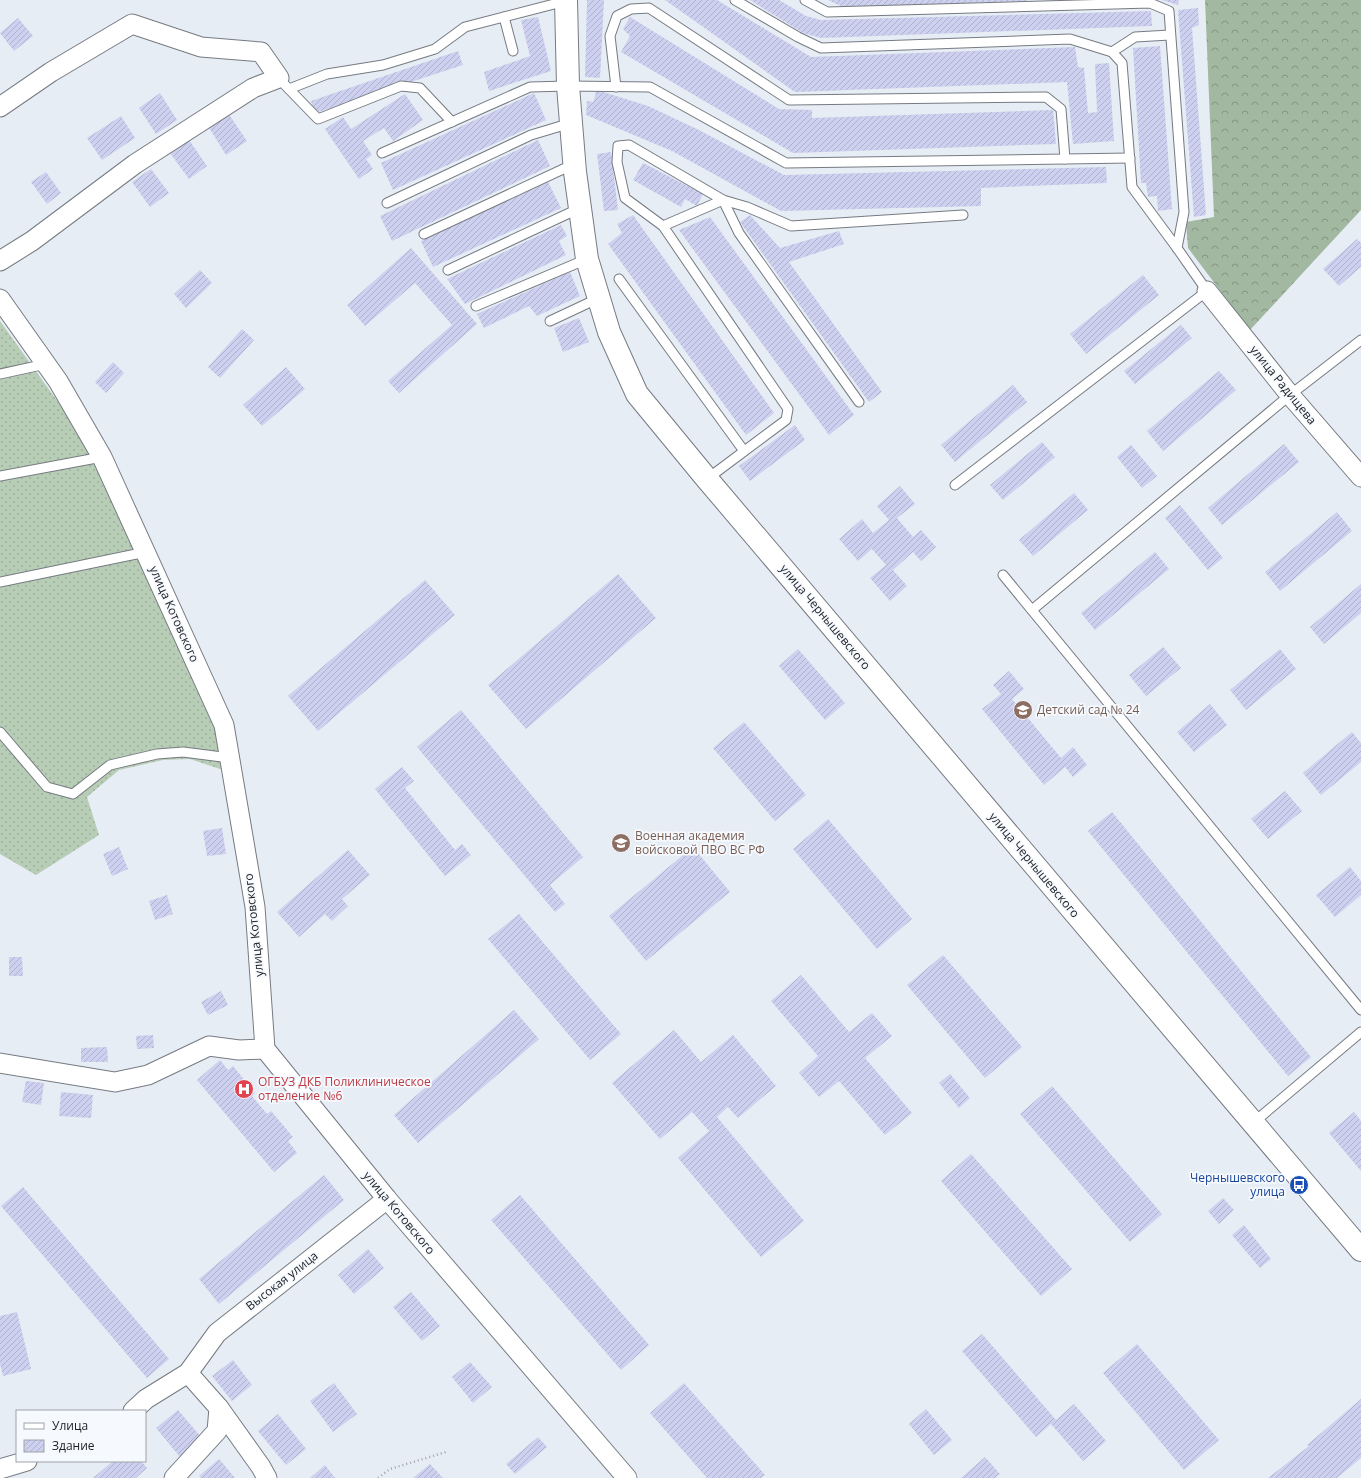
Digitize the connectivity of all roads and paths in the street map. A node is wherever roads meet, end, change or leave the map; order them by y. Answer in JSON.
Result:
{"nodes":[{"id":1,"x":566,"y":0,"type":"edge"},
{"id":2,"x":735,"y":0,"type":"edge"},
{"id":3,"x":805,"y":0,"type":"edge"},
{"id":4,"x":504,"y":17,"type":"junction"},
{"id":5,"x":1170,"y":35,"type":"junction"},
{"id":6,"x":513,"y":51,"type":"dead end"},
{"id":7,"x":1112,"y":52,"type":"junction"},
{"id":8,"x":284,"y":84,"type":"junction"},
{"id":9,"x":568,"y":86,"type":"junction"},
{"id":10,"x":616,"y":87,"type":"junction"},
{"id":11,"x":0,"y":107,"type":"edge"},
{"id":12,"x":452,"y":122,"type":"junction"},
{"id":13,"x":571,"y":123,"type":"junction"},
{"id":14,"x":382,"y":153,"type":"dead end"},
{"id":15,"x":1130,"y":158,"type":"junction"},
{"id":16,"x":1065,"y":159,"type":"junction"},
{"id":17,"x":574,"y":164,"type":"junction"},
{"id":18,"x":723,"y":200,"type":"junction"},
{"id":19,"x":387,"y":203,"type":"dead end"},
{"id":20,"x":580,"y":208,"type":"junction"},
{"id":21,"x":963,"y":215,"type":"dead end"},
{"id":22,"x":663,"y":226,"type":"junction"},
{"id":23,"x":424,"y":234,"type":"dead end"},
{"id":24,"x":1177,"y":248,"type":"junction"},
{"id":25,"x":587,"y":259,"type":"junction"},
{"id":26,"x":0,"y":261,"type":"edge"},
{"id":27,"x":448,"y":270,"type":"dead end"},
{"id":28,"x":619,"y":279,"type":"dead end"},
{"id":29,"x":1207,"y":291,"type":"junction"},
{"id":30,"x":0,"y":298,"type":"edge"},
{"id":31,"x":599,"y":298,"type":"junction"},
{"id":32,"x":476,"y":306,"type":"dead end"},
{"id":33,"x":550,"y":321,"type":"dead end"},
{"id":34,"x":1361,"y":340,"type":"edge"},
{"id":35,"x":46,"y":364,"type":"junction"},
{"id":36,"x":0,"y":374,"type":"edge"},
{"id":37,"x":1290,"y":396,"type":"junction"},
{"id":38,"x":859,"y":402,"type":"dead end"},
{"id":39,"x":744,"y":451,"type":"junction"},
{"id":40,"x":102,"y":457,"type":"junction"},
{"id":41,"x":0,"y":476,"type":"edge"},
{"id":42,"x":1361,"y":477,"type":"edge"},
{"id":43,"x":707,"y":479,"type":"junction"},
{"id":44,"x":955,"y":485,"type":"dead end"},
{"id":45,"x":146,"y":552,"type":"junction"},
{"id":46,"x":1003,"y":575,"type":"dead end"},
{"id":47,"x":0,"y":582,"type":"edge"},
{"id":48,"x":1032,"y":610,"type":"junction"},
{"id":49,"x":0,"y":732,"type":"edge"},
{"id":50,"x":230,"y":758,"type":"junction"},
{"id":51,"x":1361,"y":1010,"type":"edge"},
{"id":52,"x":1361,"y":1032,"type":"edge"},
{"id":53,"x":265,"y":1049,"type":"junction"},
{"id":54,"x":0,"y":1063,"type":"edge"},
{"id":55,"x":1253,"y":1124,"type":"junction"},
{"id":56,"x":387,"y":1199,"type":"junction"},
{"id":57,"x":1361,"y":1250,"type":"edge"},
{"id":58,"x":188,"y":1373,"type":"junction"},
{"id":59,"x":219,"y":1408,"type":"junction"},
{"id":60,"x":134,"y":1410,"type":"edge"},
{"id":61,"x":446,"y":1452,"type":"dead end"},
{"id":62,"x":25,"y":1462,"type":"edge"},
{"id":63,"x":0,"y":1470,"type":"edge"},
{"id":64,"x":174,"y":1478,"type":"edge"},
{"id":65,"x":267,"y":1478,"type":"edge"},
{"id":66,"x":378,"y":1478,"type":"edge"},
{"id":67,"x":628,"y":1478,"type":"edge"}],
"edges":[{"from":1,"to":4,"type":"lane"},
{"from":1,"to":9,"type":"street","name":"улица Чернышевского"},
{"from":2,"to":7,"type":"lane"},
{"from":3,"to":5,"type":"lane"},
{"from":4,"to":6,"type":"lane"},
{"from":4,"to":8,"type":"lane"},
{"from":5,"to":7,"type":"lane"},
{"from":5,"to":24,"type":"lane"},
{"from":7,"to":15,"type":"lane"},
{"from":8,"to":11,"type":"street"},
{"from":8,"to":12,"type":"lane"},
{"from":8,"to":26,"type":"street"},
{"from":9,"to":10,"type":"lane"},
{"from":9,"to":12,"type":"lane"},
{"from":9,"to":13,"type":"street","name":"улица Чернышевского"},
{"from":10,"to":16,"type":"lane"},
{"from":10,"to":16,"type":"lane"},
{"from":12,"to":14,"type":"lane"},
{"from":13,"to":17,"type":"street","name":"улица Чернышевского"},
{"from":13,"to":19,"type":"lane"},
{"from":15,"to":16,"type":"lane"},
{"from":15,"to":24,"type":"lane"},
{"from":17,"to":20,"type":"street","name":"улица Чернышевского"},
{"from":17,"to":23,"type":"lane"},
{"from":18,"to":21,"type":"lane"},
{"from":18,"to":22,"type":"lane"},
{"from":18,"to":22,"type":"lane"},
{"from":18,"to":38,"type":"lane"},
{"from":20,"to":25,"type":"street","name":"улица Чернышевского"},
{"from":20,"to":27,"type":"lane"},
{"from":22,"to":39,"type":"lane"},
{"from":24,"to":29,"type":"lane"},
{"from":25,"to":31,"type":"street","name":"улица Чернышевского"},
{"from":25,"to":32,"type":"lane"},
{"from":28,"to":39,"type":"lane"},
{"from":29,"to":37,"type":"street","name":"улица Радищева"},
{"from":29,"to":44,"type":"lane"},
{"from":30,"to":35,"type":"street","name":"улица Котовского"},
{"from":31,"to":33,"type":"lane"},
{"from":31,"to":43,"type":"street","name":"улица Чернышевского"},
{"from":34,"to":37,"type":"lane"},
{"from":35,"to":36,"type":"lane"},
{"from":35,"to":40,"type":"street","name":"улица Котовского"},
{"from":37,"to":42,"type":"street","name":"улица Радищева"},
{"from":37,"to":48,"type":"lane"},
{"from":39,"to":43,"type":"lane"},
{"from":40,"to":41,"type":"lane"},
{"from":40,"to":45,"type":"street","name":"улица Котовского"},
{"from":43,"to":55,"type":"street","name":"улица Чернышевского"},
{"from":45,"to":47,"type":"lane"},
{"from":45,"to":50,"type":"street","name":"улица Котовского"},
{"from":46,"to":48,"type":"lane"},
{"from":48,"to":51,"type":"lane"},
{"from":49,"to":50,"type":"lane"},
{"from":50,"to":53,"type":"street","name":"улица Котовского"},
{"from":52,"to":55,"type":"lane"},
{"from":53,"to":54,"type":"street"},
{"from":53,"to":56,"type":"street","name":"улица Котовского"},
{"from":55,"to":57,"type":"street","name":"улица Чернышевского"},
{"from":56,"to":58,"type":"street","name":"Высокая улица"},
{"from":56,"to":67,"type":"street","name":"улица Котовского"},
{"from":58,"to":59,"type":"street"},
{"from":58,"to":60,"type":"street","name":"Высокая улица"},
{"from":59,"to":64,"type":"street"},
{"from":59,"to":65,"type":"street"},
{"from":61,"to":66,"type":"path"},
{"from":62,"to":63,"type":"street"}]}
